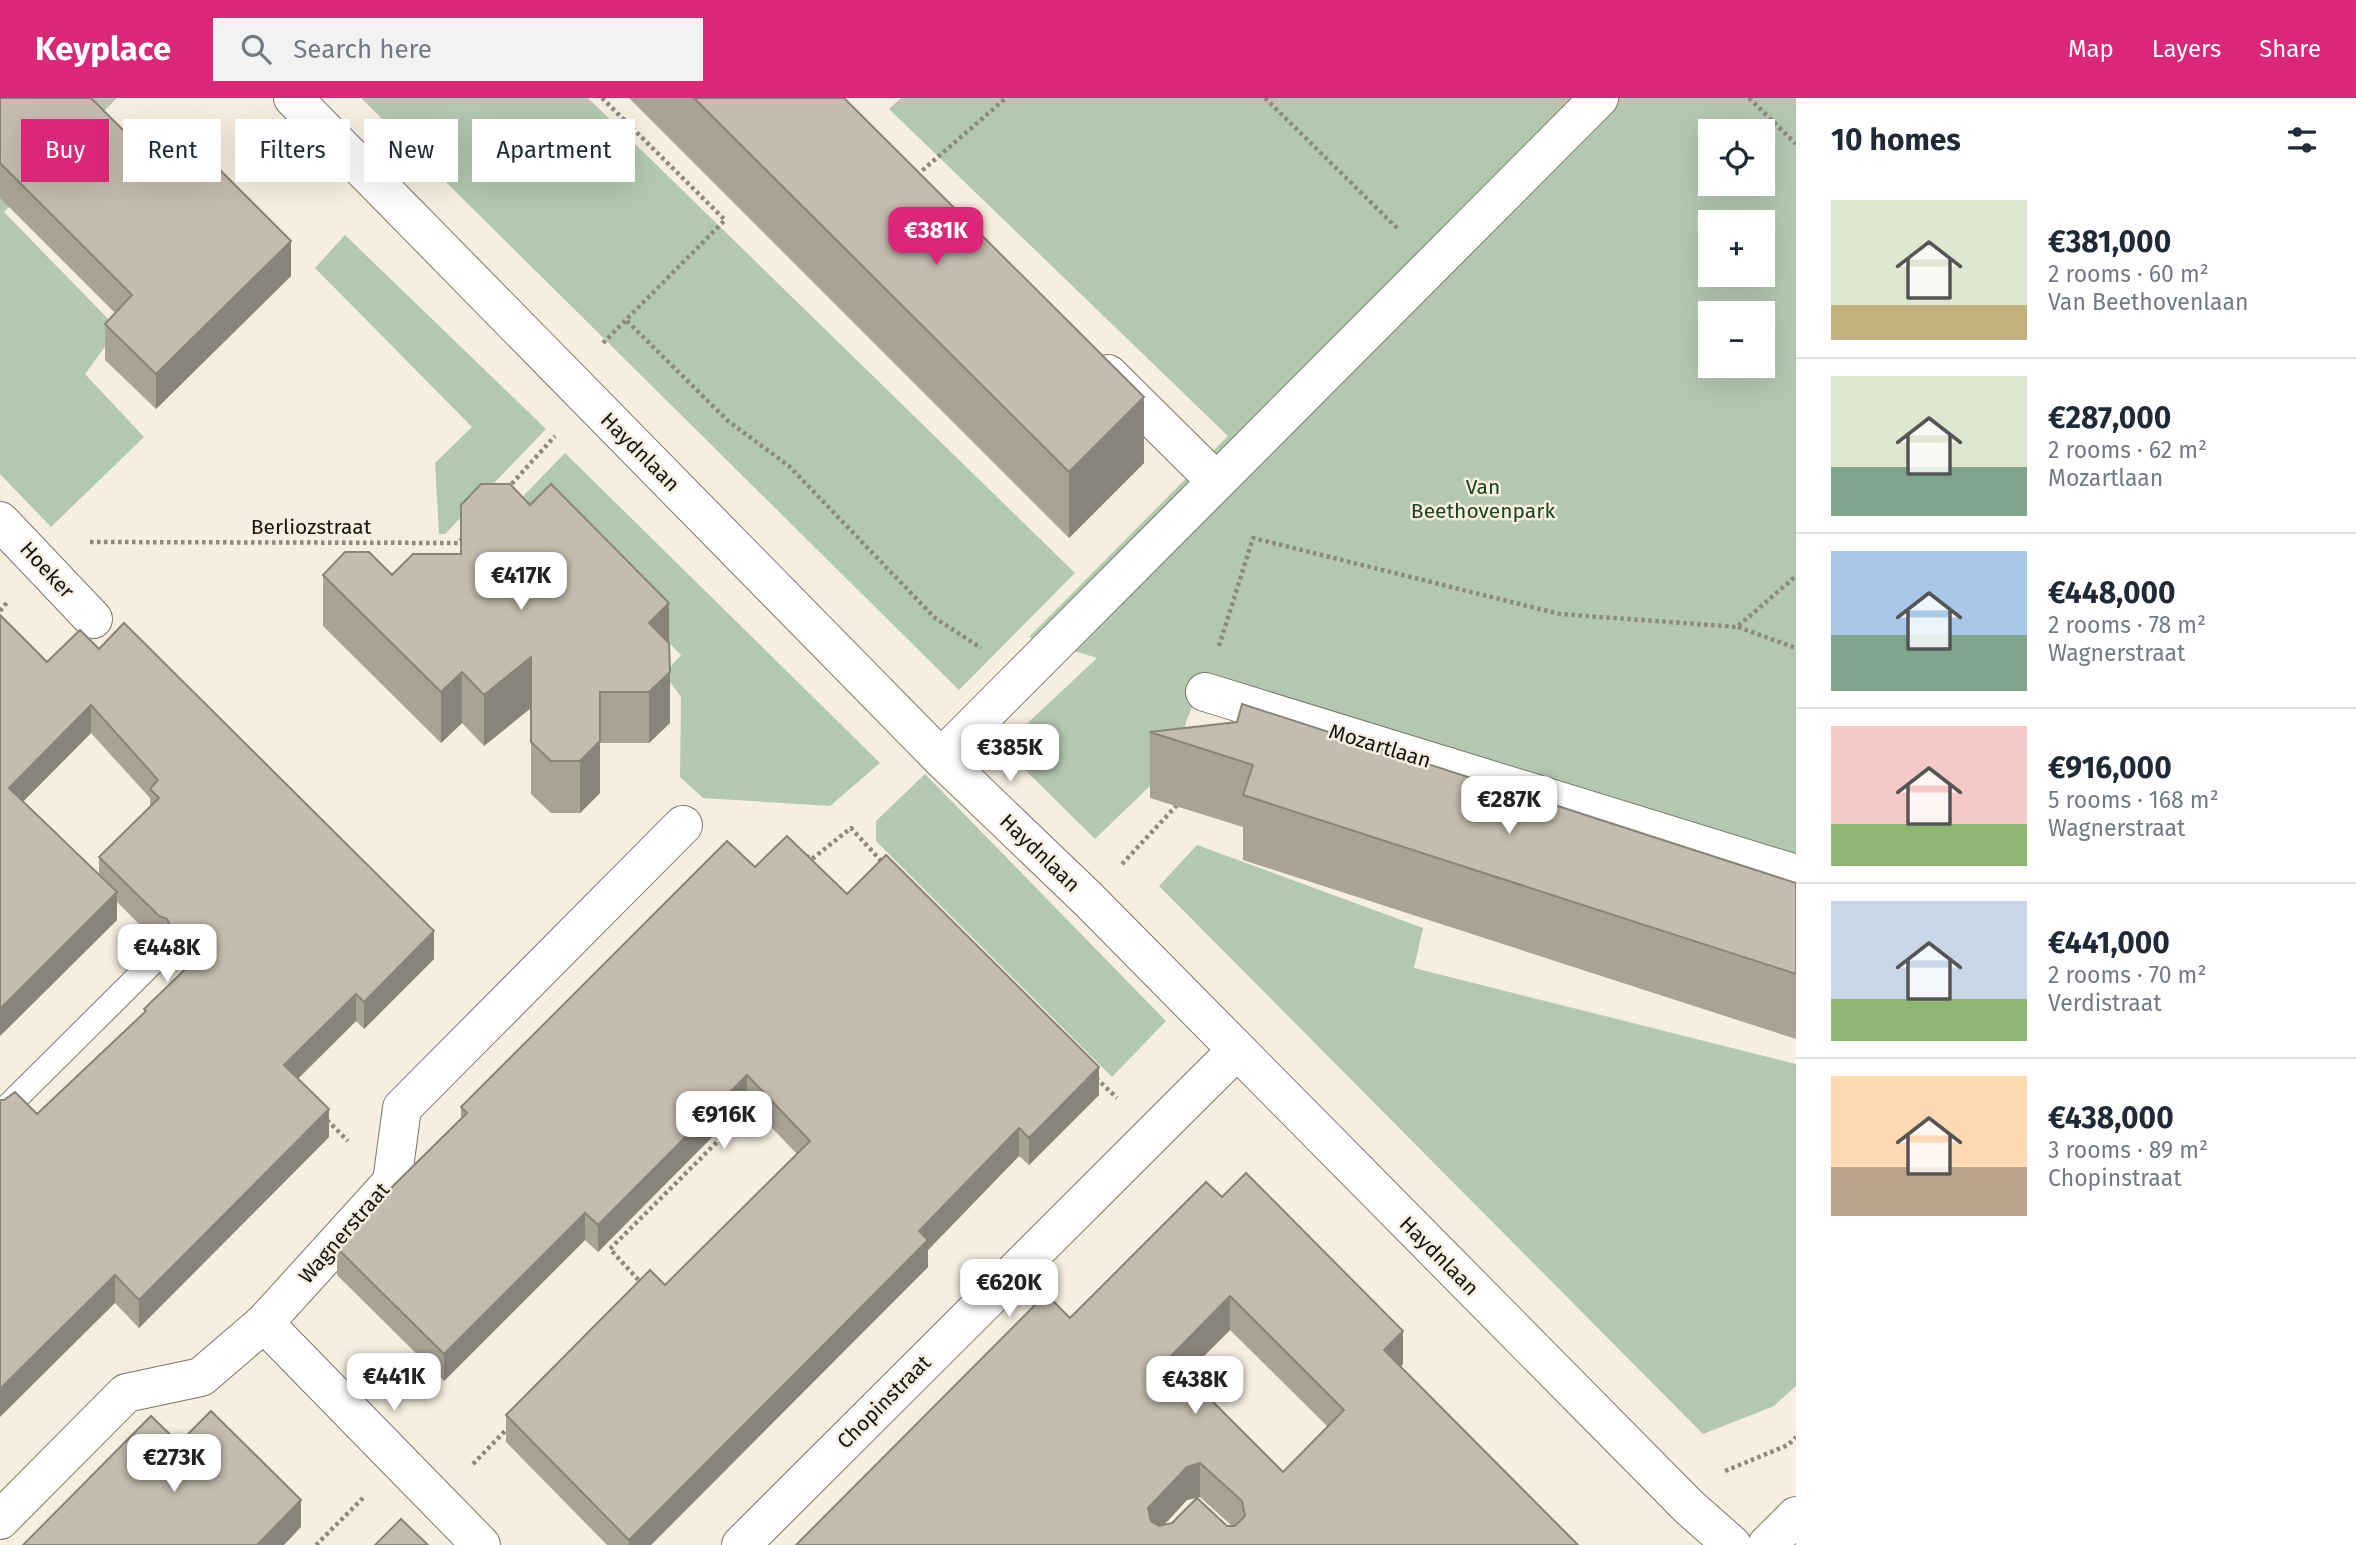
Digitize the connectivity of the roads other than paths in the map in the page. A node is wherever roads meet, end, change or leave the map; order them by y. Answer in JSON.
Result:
{"nodes":[{"id":1,"x":293,"y":98,"type":"edge"},
{"id":2,"x":1599,"y":98,"type":"edge"},
{"id":3,"x":1079,"y":345,"type":"edge"},
{"id":4,"x":1216,"y":481,"type":"junction"},
{"id":5,"x":0,"y":521,"type":"edge"},
{"id":6,"x":93,"y":619,"type":"dead end"},
{"id":7,"x":1205,"y":692,"type":"road end"},
{"id":8,"x":941,"y":758,"type":"junction"},
{"id":9,"x":683,"y":825,"type":"dead end"},
{"id":10,"x":1796,"y":874,"type":"edge"},
{"id":11,"x":157,"y":958,"type":"dead end"},
{"id":12,"x":1236,"y":1051,"type":"junction"},
{"id":13,"x":0,"y":1114,"type":"edge"},
{"id":14,"x":264,"y":1323,"type":"junction"},
{"id":15,"x":1796,"y":1516,"type":"edge"},
{"id":16,"x":0,"y":1520,"type":"edge"},
{"id":17,"x":481,"y":1545,"type":"edge"},
{"id":18,"x":741,"y":1545,"type":"edge"},
{"id":19,"x":1732,"y":1545,"type":"edge"},
{"id":20,"x":1767,"y":1545,"type":"edge"}],
"edges":[{"from":1,"to":8,"type":"street","name":"Haydnlaan"},
{"from":2,"to":4,"type":"street"},
{"from":3,"to":4,"type":"street"},
{"from":4,"to":8,"type":"street"},
{"from":5,"to":6,"type":"street","name":"Hoeker"},
{"from":7,"to":10,"type":"street","name":"Mozartlaan"},
{"from":8,"to":12,"type":"street","name":"Haydnlaan"},
{"from":9,"to":14,"type":"street","name":"Wagnerstraat"},
{"from":11,"to":13,"type":"lane"},
{"from":12,"to":18,"type":"street","name":"Chopinstraat"},
{"from":12,"to":19,"type":"street","name":"Haydnlaan"},
{"from":14,"to":16,"type":"street","name":"Wagnerstraat"},
{"from":14,"to":17,"type":"street"},
{"from":15,"to":20,"type":"street"}]}
